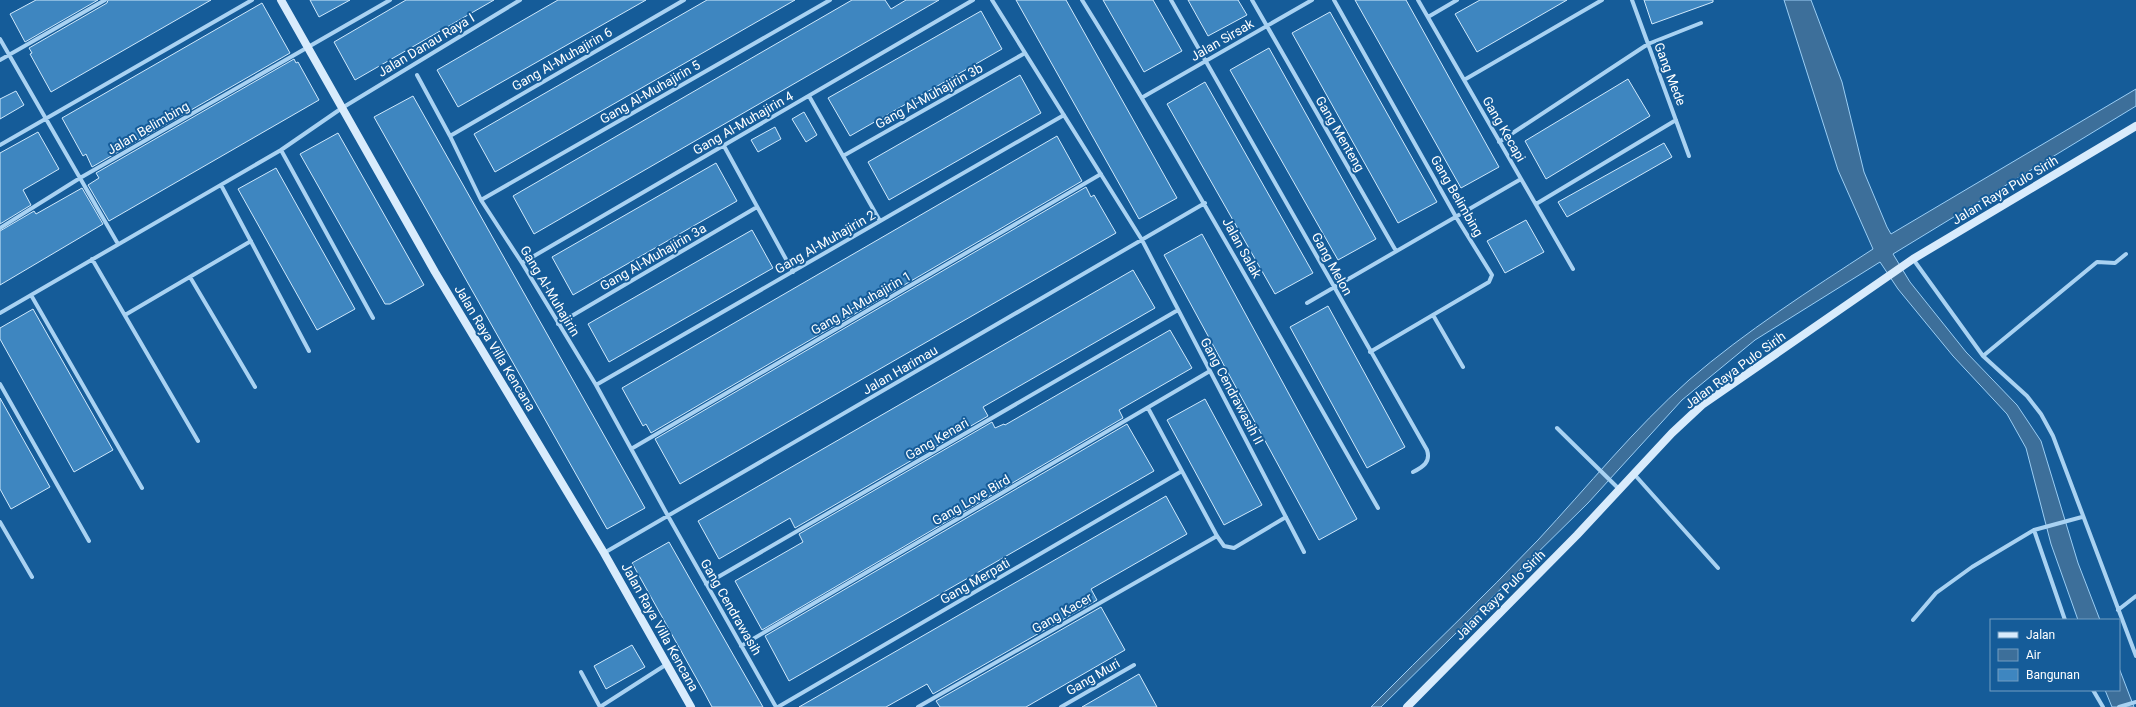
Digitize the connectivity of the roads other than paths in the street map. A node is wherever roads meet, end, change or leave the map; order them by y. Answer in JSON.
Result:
{"nodes":[{"id":1,"x":105,"y":0,"type":"edge"},
{"id":2,"x":252,"y":0,"type":"edge"},
{"id":3,"x":281,"y":0,"type":"edge"},
{"id":4,"x":390,"y":0,"type":"edge"},
{"id":5,"x":520,"y":0,"type":"edge"},
{"id":6,"x":684,"y":0,"type":"edge"},
{"id":7,"x":830,"y":0,"type":"edge"},
{"id":8,"x":973,"y":0,"type":"edge"},
{"id":9,"x":992,"y":0,"type":"edge"},
{"id":10,"x":1082,"y":0,"type":"edge"},
{"id":11,"x":1171,"y":0,"type":"edge"},
{"id":12,"x":1252,"y":0,"type":"edge"},
{"id":13,"x":1312,"y":0,"type":"edge"},
{"id":14,"x":1334,"y":0,"type":"edge"},
{"id":15,"x":1418,"y":0,"type":"edge"},
{"id":16,"x":1457,"y":0,"type":"edge"},
{"id":17,"x":1602,"y":0,"type":"edge"},
{"id":18,"x":1632,"y":0,"type":"edge"},
{"id":19,"x":1428,"y":17,"type":"junction"},
{"id":20,"x":1701,"y":23,"type":"dead end"},
{"id":21,"x":1267,"y":26,"type":"junction"},
{"id":22,"x":0,"y":39,"type":"edge"},
{"id":23,"x":1648,"y":44,"type":"junction"},
{"id":24,"x":308,"y":47,"type":"junction"},
{"id":25,"x":1025,"y":53,"type":"junction"},
{"id":26,"x":9,"y":55,"type":"junction"},
{"id":27,"x":0,"y":60,"type":"edge"},
{"id":28,"x":1207,"y":61,"type":"junction"},
{"id":29,"x":417,"y":75,"type":"dead end"},
{"id":30,"x":1464,"y":80,"type":"junction"},
{"id":31,"x":809,"y":96,"type":"junction"},
{"id":32,"x":1143,"y":97,"type":"junction"},
{"id":33,"x":342,"y":108,"type":"junction"},
{"id":34,"x":1064,"y":115,"type":"junction"},
{"id":35,"x":46,"y":119,"type":"junction"},
{"id":36,"x":1676,"y":120,"type":"junction"},
{"id":37,"x":2136,"y":126,"type":"edge"},
{"id":38,"x":450,"y":136,"type":"junction"},
{"id":39,"x":1499,"y":142,"type":"junction"},
{"id":40,"x":0,"y":145,"type":"edge"},
{"id":41,"x":724,"y":146,"type":"junction"},
{"id":42,"x":281,"y":150,"type":"junction"},
{"id":43,"x":843,"y":156,"type":"junction"},
{"id":44,"x":1689,"y":156,"type":"dead end"},
{"id":45,"x":1101,"y":174,"type":"junction"},
{"id":46,"x":80,"y":178,"type":"junction"},
{"id":47,"x":1522,"y":179,"type":"junction"},
{"id":48,"x":221,"y":185,"type":"junction"},
{"id":49,"x":481,"y":200,"type":"junction"},
{"id":50,"x":1205,"y":203,"type":"junction"},
{"id":51,"x":1536,"y":204,"type":"junction"},
{"id":52,"x":757,"y":207,"type":"junction"},
{"id":53,"x":1456,"y":217,"type":"junction"},
{"id":54,"x":880,"y":222,"type":"junction"},
{"id":55,"x":0,"y":228,"type":"edge"},
{"id":56,"x":1142,"y":240,"type":"junction"},
{"id":57,"x":251,"y":242,"type":"junction"},
{"id":58,"x":118,"y":244,"type":"junction"},
{"id":59,"x":1396,"y":252,"type":"junction"},
{"id":60,"x":2126,"y":254,"type":"dead end"},
{"id":61,"x":92,"y":259,"type":"junction"},
{"id":62,"x":1913,"y":259,"type":"junction"},
{"id":63,"x":522,"y":263,"type":"junction"},
{"id":64,"x":1573,"y":269,"type":"dead end"},
{"id":65,"x":793,"y":272,"type":"junction"},
{"id":66,"x":190,"y":277,"type":"junction"},
{"id":67,"x":1334,"y":287,"type":"junction"},
{"id":68,"x":31,"y":294,"type":"junction"},
{"id":69,"x":1307,"y":303,"type":"dead end"},
{"id":70,"x":1178,"y":310,"type":"junction"},
{"id":71,"x":0,"y":313,"type":"edge"},
{"id":72,"x":125,"y":315,"type":"junction"},
{"id":73,"x":1433,"y":315,"type":"junction"},
{"id":74,"x":373,"y":318,"type":"dead end"},
{"id":75,"x":558,"y":324,"type":"junction"},
{"id":76,"x":309,"y":351,"type":"dead end"},
{"id":77,"x":1370,"y":352,"type":"junction"},
{"id":78,"x":1983,"y":356,"type":"junction"},
{"id":79,"x":1463,"y":367,"type":"dead end"},
{"id":80,"x":1210,"y":371,"type":"junction"},
{"id":81,"x":0,"y":384,"type":"edge"},
{"id":82,"x":596,"y":385,"type":"junction"},
{"id":83,"x":255,"y":387,"type":"dead end"},
{"id":84,"x":1148,"y":408,"type":"junction"},
{"id":85,"x":1557,"y":428,"type":"dead end"},
{"id":86,"x":198,"y":441,"type":"dead end"},
{"id":87,"x":631,"y":449,"type":"junction"},
{"id":88,"x":1182,"y":472,"type":"junction"},
{"id":89,"x":1413,"y":472,"type":"dead end"},
{"id":90,"x":1634,"y":474,"type":"junction"},
{"id":91,"x":1617,"y":487,"type":"junction"},
{"id":92,"x":142,"y":488,"type":"dead end"},
{"id":93,"x":1378,"y":508,"type":"dead end"},
{"id":94,"x":668,"y":516,"type":"junction"},
{"id":95,"x":1286,"y":517,"type":"junction"},
{"id":96,"x":2082,"y":517,"type":"junction"},
{"id":97,"x":0,"y":523,"type":"edge"},
{"id":98,"x":2034,"y":530,"type":"junction"},
{"id":99,"x":1217,"y":536,"type":"junction"},
{"id":100,"x":89,"y":541,"type":"dead end"},
{"id":101,"x":1304,"y":552,"type":"dead end"},
{"id":102,"x":604,"y":553,"type":"junction"},
{"id":103,"x":1718,"y":568,"type":"dead end"},
{"id":104,"x":32,"y":577,"type":"dead end"},
{"id":105,"x":706,"y":584,"type":"junction"},
{"id":106,"x":2136,"y":596,"type":"edge"},
{"id":107,"x":2118,"y":610,"type":"junction"},
{"id":108,"x":2065,"y":619,"type":"edge"},
{"id":109,"x":1913,"y":620,"type":"dead end"},
{"id":110,"x":741,"y":646,"type":"junction"},
{"id":111,"x":2136,"y":656,"type":"edge"},
{"id":112,"x":667,"y":664,"type":"junction"},
{"id":113,"x":1134,"y":665,"type":"dead end"},
{"id":114,"x":581,"y":672,"type":"dead end"},
{"id":115,"x":2094,"y":691,"type":"edge"},
{"id":116,"x":2136,"y":702,"type":"edge"},
{"id":117,"x":600,"y":707,"type":"edge"},
{"id":118,"x":691,"y":707,"type":"edge"},
{"id":119,"x":777,"y":707,"type":"edge"},
{"id":120,"x":918,"y":707,"type":"edge"},
{"id":121,"x":1061,"y":707,"type":"edge"},
{"id":122,"x":1407,"y":707,"type":"edge"},
{"id":123,"x":2103,"y":707,"type":"edge"},
{"id":124,"x":2119,"y":707,"type":"edge"}],
"edges":[{"from":1,"to":26,"type":"street"},
{"from":2,"to":35,"type":"street"},
{"from":3,"to":24,"type":"street","name":"Jalan Raya Villa Kencana"},
{"from":4,"to":24,"type":"street","name":"Jalan Belimbing"},
{"from":5,"to":33,"type":"street","name":"Jalan Danau Raya I"},
{"from":6,"to":38,"type":"street","name":"Gang Al-Muhajirin 6"},
{"from":7,"to":49,"type":"street","name":"Gang Al-Muhajirin 5"},
{"from":8,"to":31,"type":"street","name":"Gang Al-Muhajirin 4"},
{"from":9,"to":25,"type":"street","name":"Gang Cendrawasih II"},
{"from":10,"to":32,"type":"street","name":"Jalan Salak"},
{"from":11,"to":28,"type":"street","name":"Gang Melon"},
{"from":12,"to":21,"type":"street","name":"Gang Menteng"},
{"from":13,"to":21,"type":"street","name":"Jalan Sirsak"},
{"from":14,"to":53,"type":"street","name":"Gang Belimbing"},
{"from":15,"to":19,"type":"street","name":"Gang Kecapi"},
{"from":16,"to":19,"type":"street"},
{"from":17,"to":30,"type":"street"},
{"from":18,"to":23,"type":"street","name":"Gang Mede"},
{"from":19,"to":30,"type":"street","name":"Gang Kecapi"},
{"from":20,"to":23,"type":"street"},
{"from":21,"to":28,"type":"street","name":"Jalan Sirsak"},
{"from":21,"to":59,"type":"street","name":"Gang Menteng"},
{"from":22,"to":26,"type":"street"},
{"from":23,"to":36,"type":"street","name":"Gang Mede"},
{"from":23,"to":39,"type":"street"},
{"from":24,"to":33,"type":"street","name":"Jalan Raya Villa Kencana"},
{"from":24,"to":46,"type":"street","name":"Jalan Belimbing"},
{"from":25,"to":34,"type":"street","name":"Gang Cendrawasih II"},
{"from":25,"to":43,"type":"street","name":"Gang Al-Muhajirin 3b"},
{"from":26,"to":27,"type":"street"},
{"from":26,"to":35,"type":"street"},
{"from":28,"to":32,"type":"street","name":"Jalan Sirsak"},
{"from":28,"to":67,"type":"street","name":"Gang Melon"},
{"from":29,"to":38,"type":"street","name":"Gang Al-Muhajirin"},
{"from":30,"to":39,"type":"street","name":"Gang Kecapi"},
{"from":31,"to":41,"type":"street","name":"Gang Al-Muhajirin 4"},
{"from":31,"to":43,"type":"street"},
{"from":32,"to":50,"type":"street","name":"Jalan Salak"},
{"from":33,"to":42,"type":"street","name":"Jalan Danau Raya I"},
{"from":33,"to":102,"type":"street","name":"Jalan Raya Villa Kencana"},
{"from":34,"to":45,"type":"street","name":"Gang Cendrawasih II"},
{"from":34,"to":54,"type":"street","name":"Gang Al-Muhajirin 2"},
{"from":35,"to":40,"type":"street"},
{"from":35,"to":46,"type":"street"},
{"from":36,"to":44,"type":"street","name":"Gang Mede"},
{"from":36,"to":51,"type":"street"},
{"from":37,"to":62,"type":"street","name":"Jalan Raya Pulo Sirih"},
{"from":38,"to":49,"type":"street","name":"Gang Al-Muhajirin"},
{"from":39,"to":47,"type":"street","name":"Gang Kecapi"},
{"from":41,"to":52,"type":"street"},
{"from":41,"to":63,"type":"street","name":"Gang Al-Muhajirin 4"},
{"from":42,"to":48,"type":"street","name":"Jalan Danau Raya I"},
{"from":42,"to":74,"type":"street"},
{"from":43,"to":54,"type":"street"},
{"from":45,"to":56,"type":"street","name":"Gang Cendrawasih II"},
{"from":45,"to":87,"type":"street","name":"Gang Al-Muhajirin 1"},
{"from":46,"to":55,"type":"street","name":"Jalan Belimbing"},
{"from":46,"to":58,"type":"street"},
{"from":47,"to":51,"type":"street","name":"Gang Kecapi"},
{"from":47,"to":53,"type":"street"},
{"from":48,"to":57,"type":"street"},
{"from":48,"to":58,"type":"street","name":"Jalan Danau Raya I"},
{"from":49,"to":63,"type":"street","name":"Gang Al-Muhajirin"},
{"from":50,"to":56,"type":"street","name":"Jalan Harimau"},
{"from":50,"to":93,"type":"street","name":"Jalan Salak"},
{"from":51,"to":64,"type":"street","name":"Gang Kecapi"},
{"from":52,"to":65,"type":"street"},
{"from":52,"to":75,"type":"street","name":"Gang Al-Muhajirin 3a"},
{"from":53,"to":59,"type":"street"},
{"from":53,"to":73,"type":"street","name":"Gang Belimbing"},
{"from":54,"to":65,"type":"street","name":"Gang Al-Muhajirin 2"},
{"from":56,"to":70,"type":"street","name":"Gang Cendrawasih II"},
{"from":56,"to":94,"type":"street","name":"Jalan Harimau"},
{"from":57,"to":66,"type":"street"},
{"from":57,"to":76,"type":"street"},
{"from":58,"to":61,"type":"street","name":"Jalan Danau Raya I"},
{"from":59,"to":67,"type":"street"},
{"from":60,"to":78,"type":"street"},
{"from":61,"to":68,"type":"street","name":"Jalan Danau Raya I"},
{"from":61,"to":72,"type":"street"},
{"from":62,"to":78,"type":"street"},
{"from":62,"to":90,"type":"street","name":"Jalan Raya Pulo Sirih"},
{"from":63,"to":75,"type":"street","name":"Gang Al-Muhajirin"},
{"from":65,"to":82,"type":"street","name":"Gang Al-Muhajirin 2"},
{"from":66,"to":72,"type":"street"},
{"from":66,"to":83,"type":"street"},
{"from":67,"to":69,"type":"street"},
{"from":67,"to":77,"type":"street","name":"Gang Melon"},
{"from":68,"to":71,"type":"street","name":"Jalan Danau Raya I"},
{"from":68,"to":92,"type":"street"},
{"from":70,"to":80,"type":"street","name":"Gang Cendrawasih II"},
{"from":70,"to":105,"type":"street","name":"Gang Kenari"},
{"from":72,"to":86,"type":"street"},
{"from":73,"to":77,"type":"street","name":"Gang Belimbing"},
{"from":73,"to":79,"type":"street"},
{"from":75,"to":82,"type":"street","name":"Gang Al-Muhajirin"},
{"from":77,"to":89,"type":"street","name":"Gang Melon"},
{"from":78,"to":96,"type":"street"},
{"from":80,"to":84,"type":"street","name":"Gang Love Bird"},
{"from":80,"to":95,"type":"street","name":"Gang Cendrawasih II"},
{"from":81,"to":100,"type":"street"},
{"from":82,"to":87,"type":"street","name":"Gang Al-Muhajirin"},
{"from":84,"to":88,"type":"street"},
{"from":84,"to":110,"type":"street","name":"Gang Love Bird"},
{"from":85,"to":91,"type":"street"},
{"from":87,"to":94,"type":"street","name":"Gang Al-Muhajirin"},
{"from":88,"to":99,"type":"street"},
{"from":88,"to":119,"type":"street","name":"Gang Merpati"},
{"from":90,"to":91,"type":"street","name":"Jalan Raya Pulo Sirih"},
{"from":90,"to":103,"type":"street"},
{"from":91,"to":122,"type":"street","name":"Jalan Raya Pulo Sirih"},
{"from":94,"to":102,"type":"street","name":"Jalan Harimau"},
{"from":94,"to":105,"type":"street","name":"Gang Cendrawasih"},
{"from":95,"to":99,"type":"street"},
{"from":95,"to":101,"type":"street","name":"Gang Cendrawasih II"},
{"from":96,"to":98,"type":"street"},
{"from":96,"to":107,"type":"street"},
{"from":97,"to":104,"type":"street"},
{"from":98,"to":108,"type":"street"},
{"from":98,"to":109,"type":"street"},
{"from":99,"to":120,"type":"street","name":"Gang Kacer"},
{"from":102,"to":112,"type":"street","name":"Jalan Raya Villa Kencana"},
{"from":105,"to":110,"type":"street","name":"Gang Cendrawasih"},
{"from":106,"to":107,"type":"street"},
{"from":107,"to":111,"type":"street"},
{"from":110,"to":119,"type":"street","name":"Gang Cendrawasih"},
{"from":112,"to":117,"type":"street"},
{"from":112,"to":118,"type":"street","name":"Jalan Raya Villa Kencana"},
{"from":113,"to":121,"type":"street","name":"Gang Muri"},
{"from":114,"to":117,"type":"street"},
{"from":115,"to":123,"type":"street"},
{"from":116,"to":124,"type":"street"}]}
